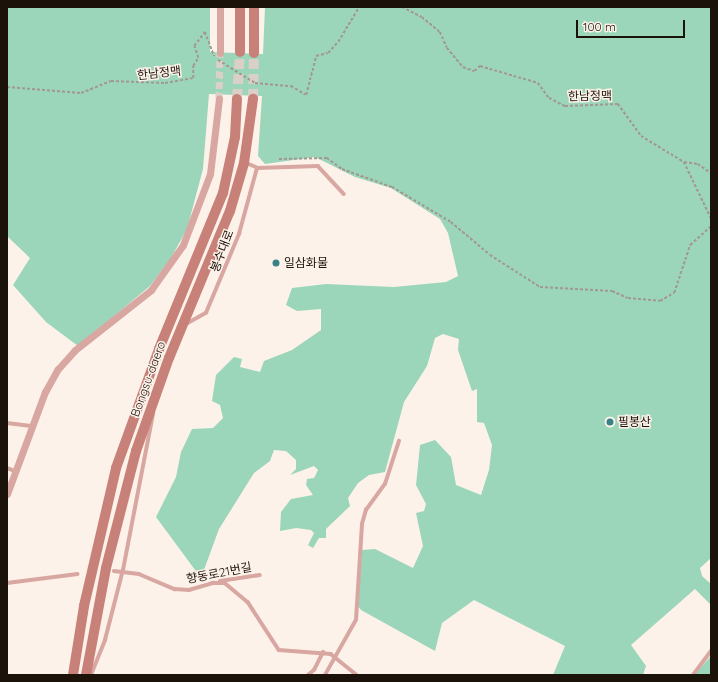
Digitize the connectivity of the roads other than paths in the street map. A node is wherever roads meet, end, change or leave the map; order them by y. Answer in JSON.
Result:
{"nodes":[{"id":1,"x":220,"y":7,"type":"edge"},
{"id":2,"x":240,"y":7,"type":"edge"},
{"id":3,"x":254,"y":7,"type":"edge"},
{"id":4,"x":240,"y":52,"type":"tunnel mouth"},
{"id":5,"x":220,"y":53,"type":"tunnel mouth"},
{"id":6,"x":254,"y":53,"type":"tunnel mouth"},
{"id":7,"x":219,"y":99,"type":"tunnel mouth"},
{"id":8,"x":237,"y":99,"type":"tunnel mouth"},
{"id":9,"x":252,"y":99,"type":"tunnel mouth"},
{"id":10,"x":244,"y":163,"type":"junction"},
{"id":11,"x":257,"y":168,"type":"junction"},
{"id":12,"x":344,"y":194,"type":"dead end"},
{"id":13,"x":183,"y":325,"type":"junction"},
{"id":14,"x":157,"y":392,"type":"junction"},
{"id":15,"x":7,"y":423,"type":"edge"},
{"id":16,"x":31,"y":426,"type":"junction"},
{"id":17,"x":399,"y":441,"type":"dead end"},
{"id":18,"x":7,"y":468,"type":"edge"},
{"id":19,"x":15,"y":471,"type":"junction"},
{"id":20,"x":7,"y":494,"type":"edge"},
{"id":21,"x":122,"y":570,"type":"junction"},
{"id":22,"x":114,"y":571,"type":"dead end"},
{"id":23,"x":77,"y":574,"type":"dead end"},
{"id":24,"x":260,"y":575,"type":"dead end"},
{"id":25,"x":7,"y":583,"type":"edge"},
{"id":26,"x":212,"y":583,"type":"junction"},
{"id":27,"x":711,"y":651,"type":"edge"},
{"id":28,"x":323,"y":652,"type":"junction"},
{"id":29,"x":336,"y":656,"type":"junction"},
{"id":30,"x":73,"y":675,"type":"edge"},
{"id":31,"x":86,"y":675,"type":"edge"},
{"id":32,"x":91,"y":675,"type":"edge"},
{"id":33,"x":308,"y":675,"type":"edge"},
{"id":34,"x":325,"y":675,"type":"edge"},
{"id":35,"x":357,"y":675,"type":"edge"},
{"id":36,"x":693,"y":675,"type":"edge"}],
"edges":[{"from":1,"to":5,"type":"street"},
{"from":2,"to":4,"type":"main road"},
{"from":3,"to":6,"type":"main road"},
{"from":7,"to":16,"type":"street"},
{"from":8,"to":30,"type":"main road","name":"Bongsu-daero"},
{"from":9,"to":10,"type":"main road","name":"Bongsu-daero"},
{"from":10,"to":11,"type":"lane"},
{"from":10,"to":13,"type":"main road","name":"Bongsu-daero"},
{"from":11,"to":12,"type":"lane"},
{"from":11,"to":13,"type":"lane","name":"봉수대로"},
{"from":13,"to":14,"type":"main road","name":"Bongsu-daero"},
{"from":14,"to":21,"type":"lane"},
{"from":14,"to":31,"type":"main road","name":"Bongsu-daero"},
{"from":15,"to":16,"type":"lane"},
{"from":16,"to":19,"type":"street"},
{"from":17,"to":29,"type":"lane"},
{"from":18,"to":19,"type":"lane"},
{"from":19,"to":20,"type":"street"},
{"from":21,"to":22,"type":"lane","name":"향동로21번길"},
{"from":21,"to":26,"type":"lane","name":"향동로21번길"},
{"from":21,"to":32,"type":"lane"},
{"from":23,"to":25,"type":"lane"},
{"from":24,"to":26,"type":"lane","name":"향동로21번길"},
{"from":26,"to":28,"type":"lane"},
{"from":27,"to":36,"type":"lane"},
{"from":28,"to":29,"type":"lane"},
{"from":28,"to":33,"type":"lane"},
{"from":29,"to":34,"type":"lane"},
{"from":29,"to":35,"type":"lane"}]}
